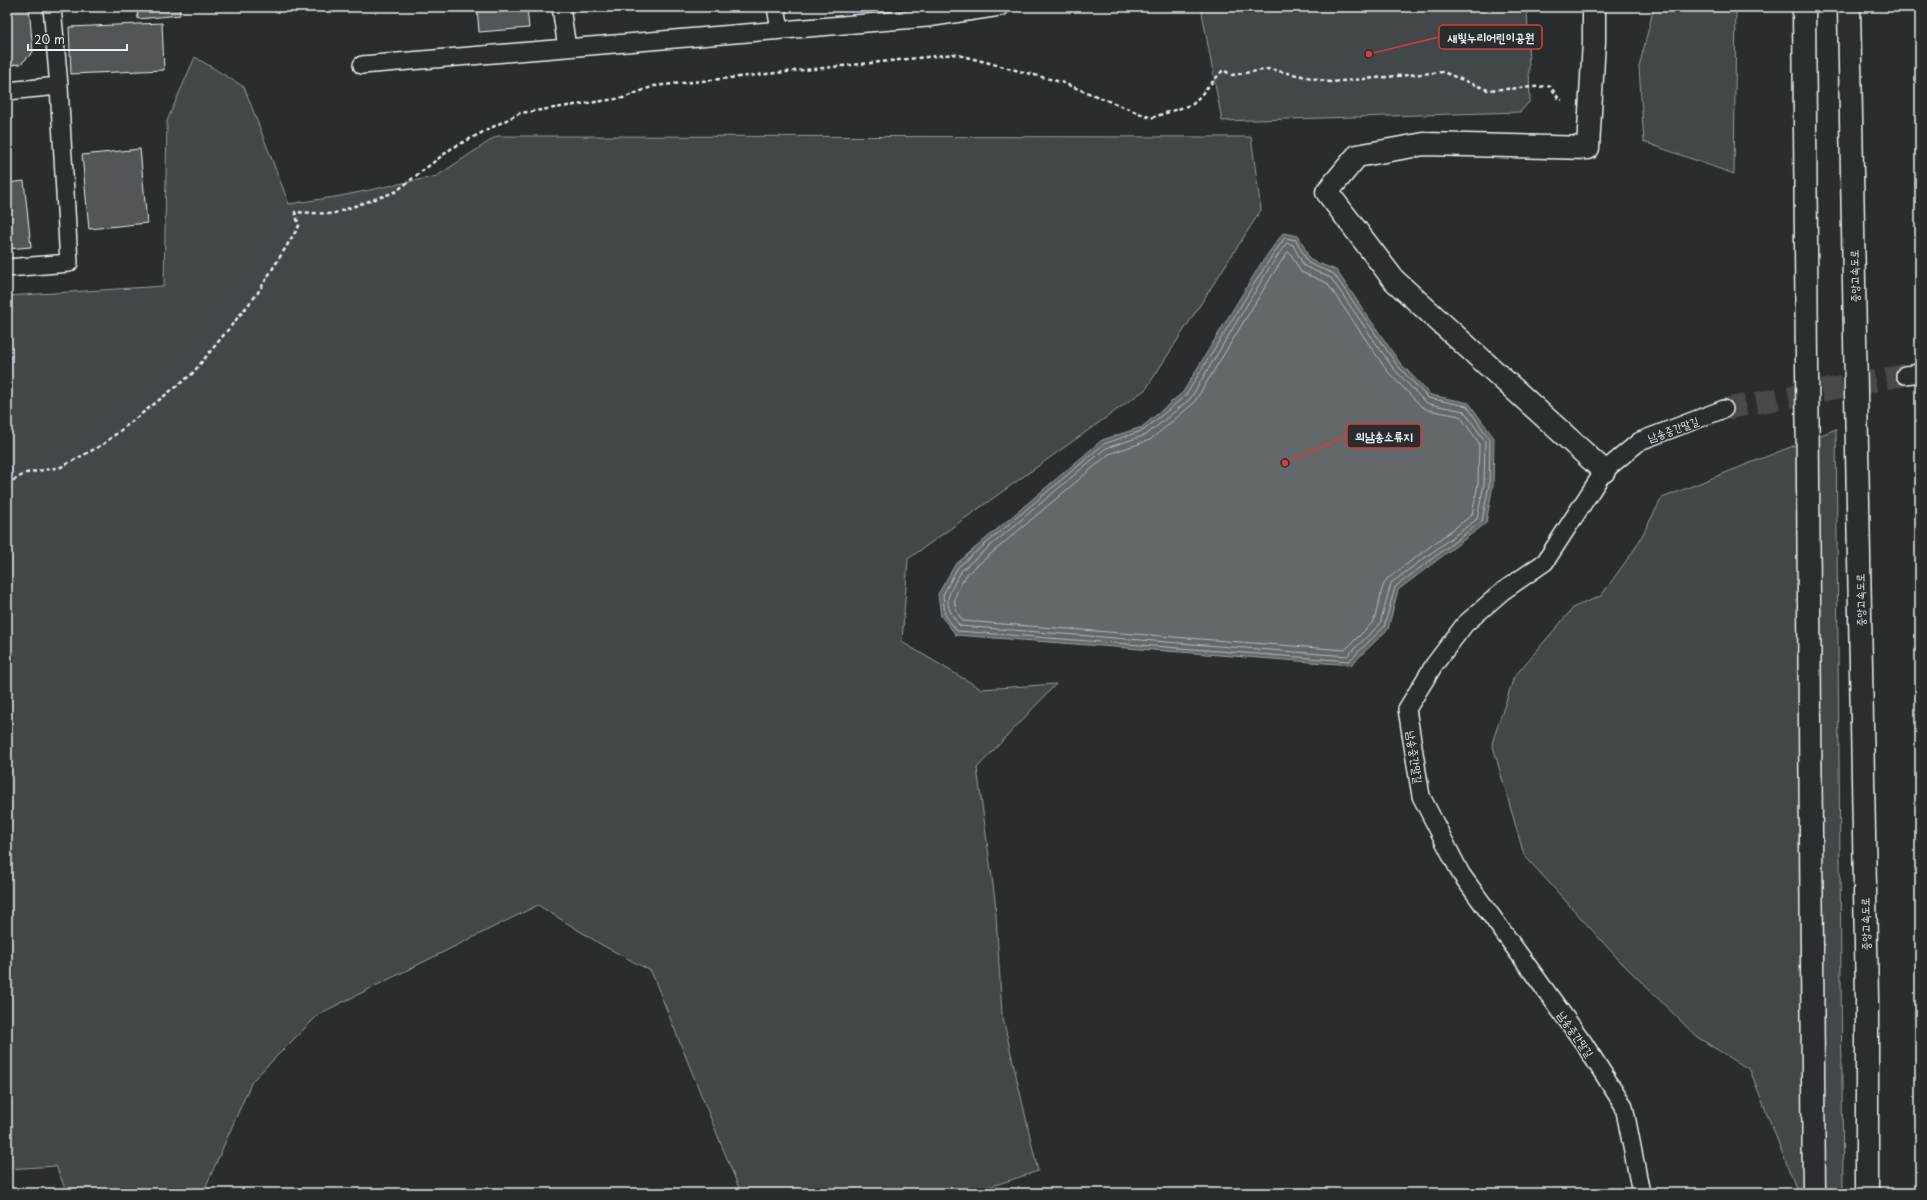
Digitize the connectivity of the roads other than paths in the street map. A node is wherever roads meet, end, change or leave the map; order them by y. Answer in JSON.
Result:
{"nodes":[{"id":1,"x":52,"y":7,"type":"edge"},
{"id":2,"x":561,"y":7,"type":"edge"},
{"id":3,"x":776,"y":7,"type":"edge"},
{"id":4,"x":1000,"y":7,"type":"edge"},
{"id":5,"x":1594,"y":7,"type":"edge"},
{"id":6,"x":1804,"y":7,"type":"edge"},
{"id":7,"x":1849,"y":7,"type":"edge"},
{"id":8,"x":926,"y":12,"type":"edge"},
{"id":9,"x":780,"y":30,"type":"junction"},
{"id":10,"x":566,"y":48,"type":"junction"},
{"id":11,"x":362,"y":65,"type":"dead end"},
{"id":12,"x":59,"y":86,"type":"junction"},
{"id":13,"x":7,"y":91,"type":"edge"},
{"id":14,"x":7,"y":268,"type":"edge"},
{"id":15,"x":1724,"y":409,"type":"tunnel mouth"},
{"id":16,"x":1604,"y":471,"type":"junction"},
{"id":17,"x":1641,"y":1193,"type":"edge"},
{"id":18,"x":1814,"y":1193,"type":"edge"},
{"id":19,"x":1867,"y":1193,"type":"edge"}],
"edges":[{"from":1,"to":12,"type":"lane"},
{"from":2,"to":10,"type":"lane"},
{"from":3,"to":9,"type":"lane"},
{"from":4,"to":8,"type":"lane"},
{"from":5,"to":16,"type":"main road"},
{"from":6,"to":18,"type":"main road"},
{"from":7,"to":19,"type":"main road","name":"중앙고속도로"},
{"from":8,"to":9,"type":"lane"},
{"from":9,"to":10,"type":"lane"},
{"from":10,"to":11,"type":"lane"},
{"from":12,"to":13,"type":"lane"},
{"from":12,"to":14,"type":"lane"},
{"from":15,"to":16,"type":"lane","name":"남송중간말길"},
{"from":16,"to":17,"type":"lane","name":"남송중간말길"}]}
